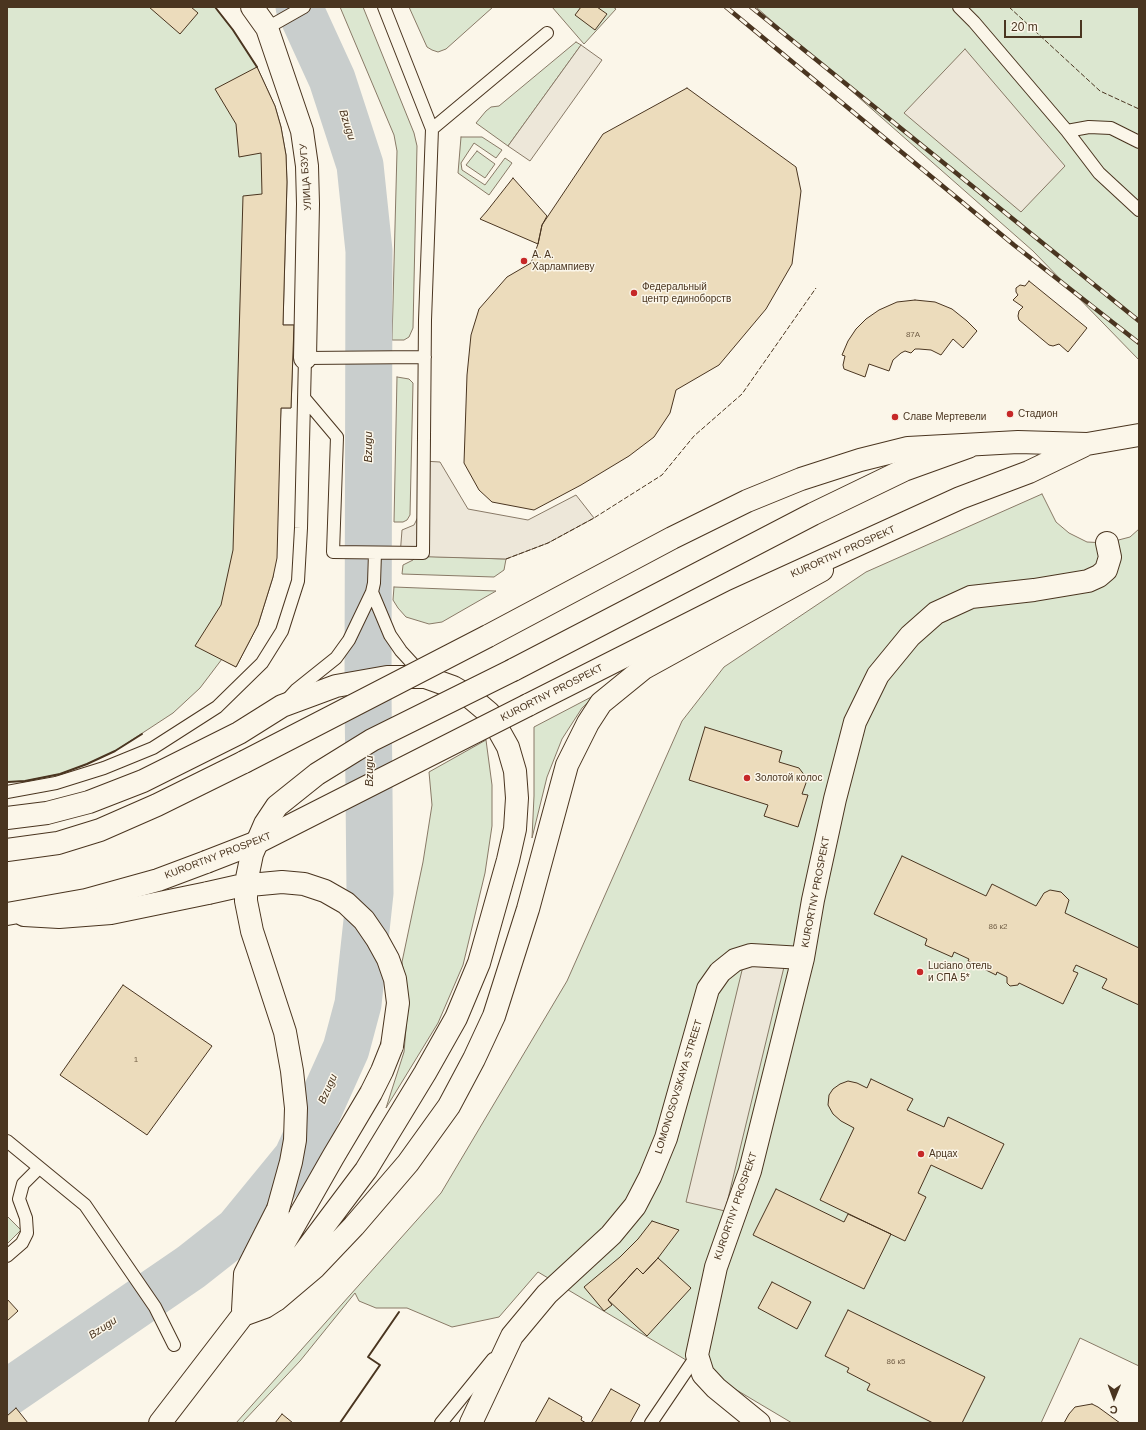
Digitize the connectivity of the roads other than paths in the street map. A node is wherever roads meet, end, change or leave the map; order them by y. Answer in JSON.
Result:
{"nodes":[{"id":1,"x":252,"y":7,"type":"edge"},
{"id":2,"x":304,"y":7,"type":"edge"},
{"id":3,"x":384,"y":7,"type":"edge"},
{"id":4,"x":959,"y":7,"type":"edge"},
{"id":5,"x":267,"y":28,"type":"junction"},
{"id":6,"x":547,"y":33,"type":"dead end"},
{"id":7,"x":432,"y":129,"type":"junction"},
{"id":8,"x":1067,"y":131,"type":"junction"},
{"id":9,"x":1139,"y":142,"type":"edge"},
{"id":10,"x":1139,"y":210,"type":"edge"},
{"id":11,"x":425,"y":357,"type":"junction"},
{"id":12,"x":305,"y":358,"type":"junction"},
{"id":13,"x":305,"y":399,"type":"junction"},
{"id":14,"x":1139,"y":435,"type":"edge"},
{"id":15,"x":1087,"y":444,"type":"junction"},
{"id":16,"x":971,"y":446,"type":"junction"},
{"id":17,"x":909,"y":522,"type":"junction"},
{"id":18,"x":1107,"y":543,"type":"dead end"},
{"id":19,"x":375,"y":553,"type":"junction"},
{"id":20,"x":372,"y":592,"type":"junction"},
{"id":21,"x":425,"y":677,"type":"junction"},
{"id":22,"x":282,"y":706,"type":"junction"},
{"id":23,"x":7,"y":792,"type":"edge"},
{"id":24,"x":7,"y":818,"type":"edge"},
{"id":25,"x":7,"y":850,"type":"edge"},
{"id":26,"x":7,"y":914,"type":"edge"},
{"id":27,"x":803,"y":958,"type":"junction"},
{"id":28,"x":7,"y":1142,"type":"edge"},
{"id":29,"x":39,"y":1168,"type":"junction"},
{"id":30,"x":7,"y":1256,"type":"edge"},
{"id":31,"x":276,"y":1300,"type":"junction"},
{"id":32,"x":243,"y":1315,"type":"junction"},
{"id":33,"x":512,"y":1336,"type":"junction"},
{"id":34,"x":174,"y":1345,"type":"dead end"},
{"id":35,"x":697,"y":1356,"type":"junction"},
{"id":36,"x":160,"y":1423,"type":"edge"},
{"id":37,"x":441,"y":1423,"type":"edge"},
{"id":38,"x":471,"y":1423,"type":"edge"},
{"id":39,"x":651,"y":1423,"type":"edge"},
{"id":40,"x":759,"y":1423,"type":"edge"}],
"edges":[{"from":1,"to":5,"type":"main road","name":"УЛИЦА БЗУГУ"},
{"from":2,"to":5,"type":"lane"},
{"from":3,"to":7,"type":"lane"},
{"from":4,"to":8,"type":"lane"},
{"from":5,"to":12,"type":"main road","name":"УЛИЦА БЗУГУ"},
{"from":6,"to":7,"type":"lane"},
{"from":7,"to":11,"type":"lane"},
{"from":8,"to":9,"type":"lane"},
{"from":8,"to":10,"type":"lane"},
{"from":11,"to":12,"type":"lane"},
{"from":11,"to":19,"type":"lane"},
{"from":12,"to":13,"type":"lane"},
{"from":13,"to":19,"type":"lane"},
{"from":13,"to":23,"type":"lane"},
{"from":14,"to":15,"type":"main road","name":"KURORTNY PROSPEKT"},
{"from":15,"to":16,"type":"main road","name":"KURORTNY PROSPEKT"},
{"from":15,"to":17,"type":"main road","name":"KURORTNY PROSPEKT"},
{"from":16,"to":25,"type":"main road","name":"KURORTNY PROSPEKT","bridge":true},
{"from":16,"to":32,"type":"main road","bridge":true},
{"from":17,"to":26,"type":"main road","name":"KURORTNY PROSPEKT","bridge":true},
{"from":17,"to":31,"type":"main road"},
{"from":18,"to":27,"type":"main road","name":"KURORTNY PROSPEKT"},
{"from":19,"to":20,"type":"lane"},
{"from":20,"to":21,"type":"lane"},
{"from":20,"to":22,"type":"lane"},
{"from":21,"to":22,"type":"main road","bridge":true},
{"from":21,"to":31,"type":"main road"},
{"from":22,"to":24,"type":"main road"},
{"from":26,"to":32,"type":"main road","bridge":true},
{"from":27,"to":33,"type":"main road","name":"LOMONOSOVSKAYA STREET"},
{"from":27,"to":35,"type":"main road","name":"KURORTNY PROSPEKT"},
{"from":28,"to":29,"type":"lane"},
{"from":29,"to":30,"type":"lane"},
{"from":29,"to":34,"type":"lane"},
{"from":31,"to":32,"type":"main road"},
{"from":32,"to":36,"type":"main road"},
{"from":33,"to":37,"type":"lane"},
{"from":33,"to":38,"type":"main road","name":"LOMONOSOVSKAYA STREET"},
{"from":35,"to":39,"type":"lane"},
{"from":35,"to":40,"type":"main road"}]}
